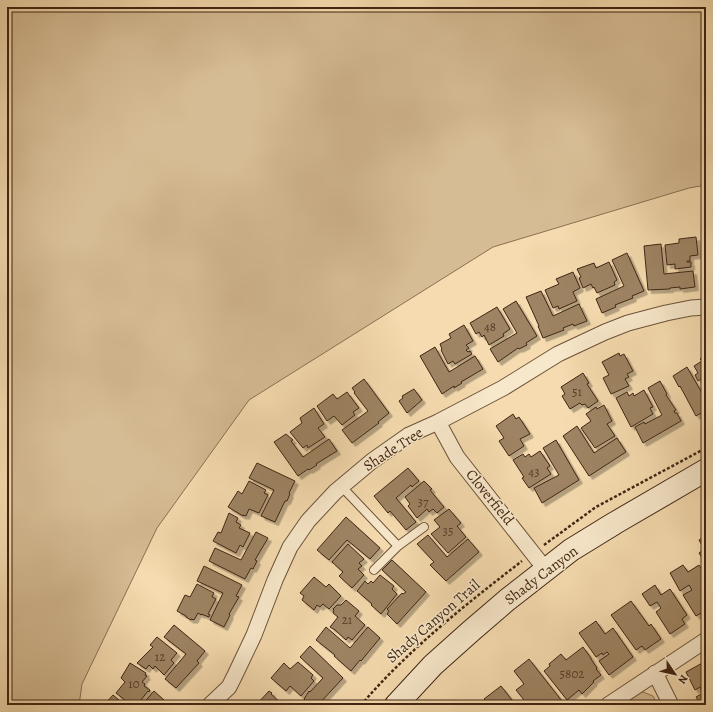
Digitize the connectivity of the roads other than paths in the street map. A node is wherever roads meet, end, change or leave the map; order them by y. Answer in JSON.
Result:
{"nodes":[{"id":1,"x":706,"y":308,"type":"edge"},
{"id":2,"x":438,"y":422,"type":"junction"},
{"id":3,"x":706,"y":470,"type":"edge"},
{"id":4,"x":342,"y":487,"type":"junction"},
{"id":5,"x":424,"y":527,"type":"dead end"},
{"id":6,"x":398,"y":546,"type":"junction"},
{"id":7,"x":374,"y":570,"type":"dead end"},
{"id":8,"x":546,"y":570,"type":"junction"},
{"id":9,"x":706,"y":640,"type":"edge"},
{"id":10,"x":655,"y":673,"type":"junction"},
{"id":11,"x":210,"y":705,"type":"edge"},
{"id":12,"x":396,"y":705,"type":"edge"},
{"id":13,"x":608,"y":705,"type":"edge"},
{"id":14,"x":670,"y":705,"type":"edge"}],
"edges":[{"from":1,"to":2,"type":"street","name":"Shade Tree"},
{"from":2,"to":4,"type":"street","name":"Shade Tree"},
{"from":2,"to":8,"type":"street","name":"Cloverfield"},
{"from":3,"to":8,"type":"main road","name":"Shady Canyon"},
{"from":4,"to":6,"type":"lane"},
{"from":4,"to":11,"type":"street","name":"Shade Tree"},
{"from":5,"to":6,"type":"lane"},
{"from":6,"to":7,"type":"lane"},
{"from":8,"to":12,"type":"main road","name":"Shady Canyon"},
{"from":9,"to":10,"type":"street"},
{"from":10,"to":13,"type":"street"},
{"from":10,"to":14,"type":"street"}]}
